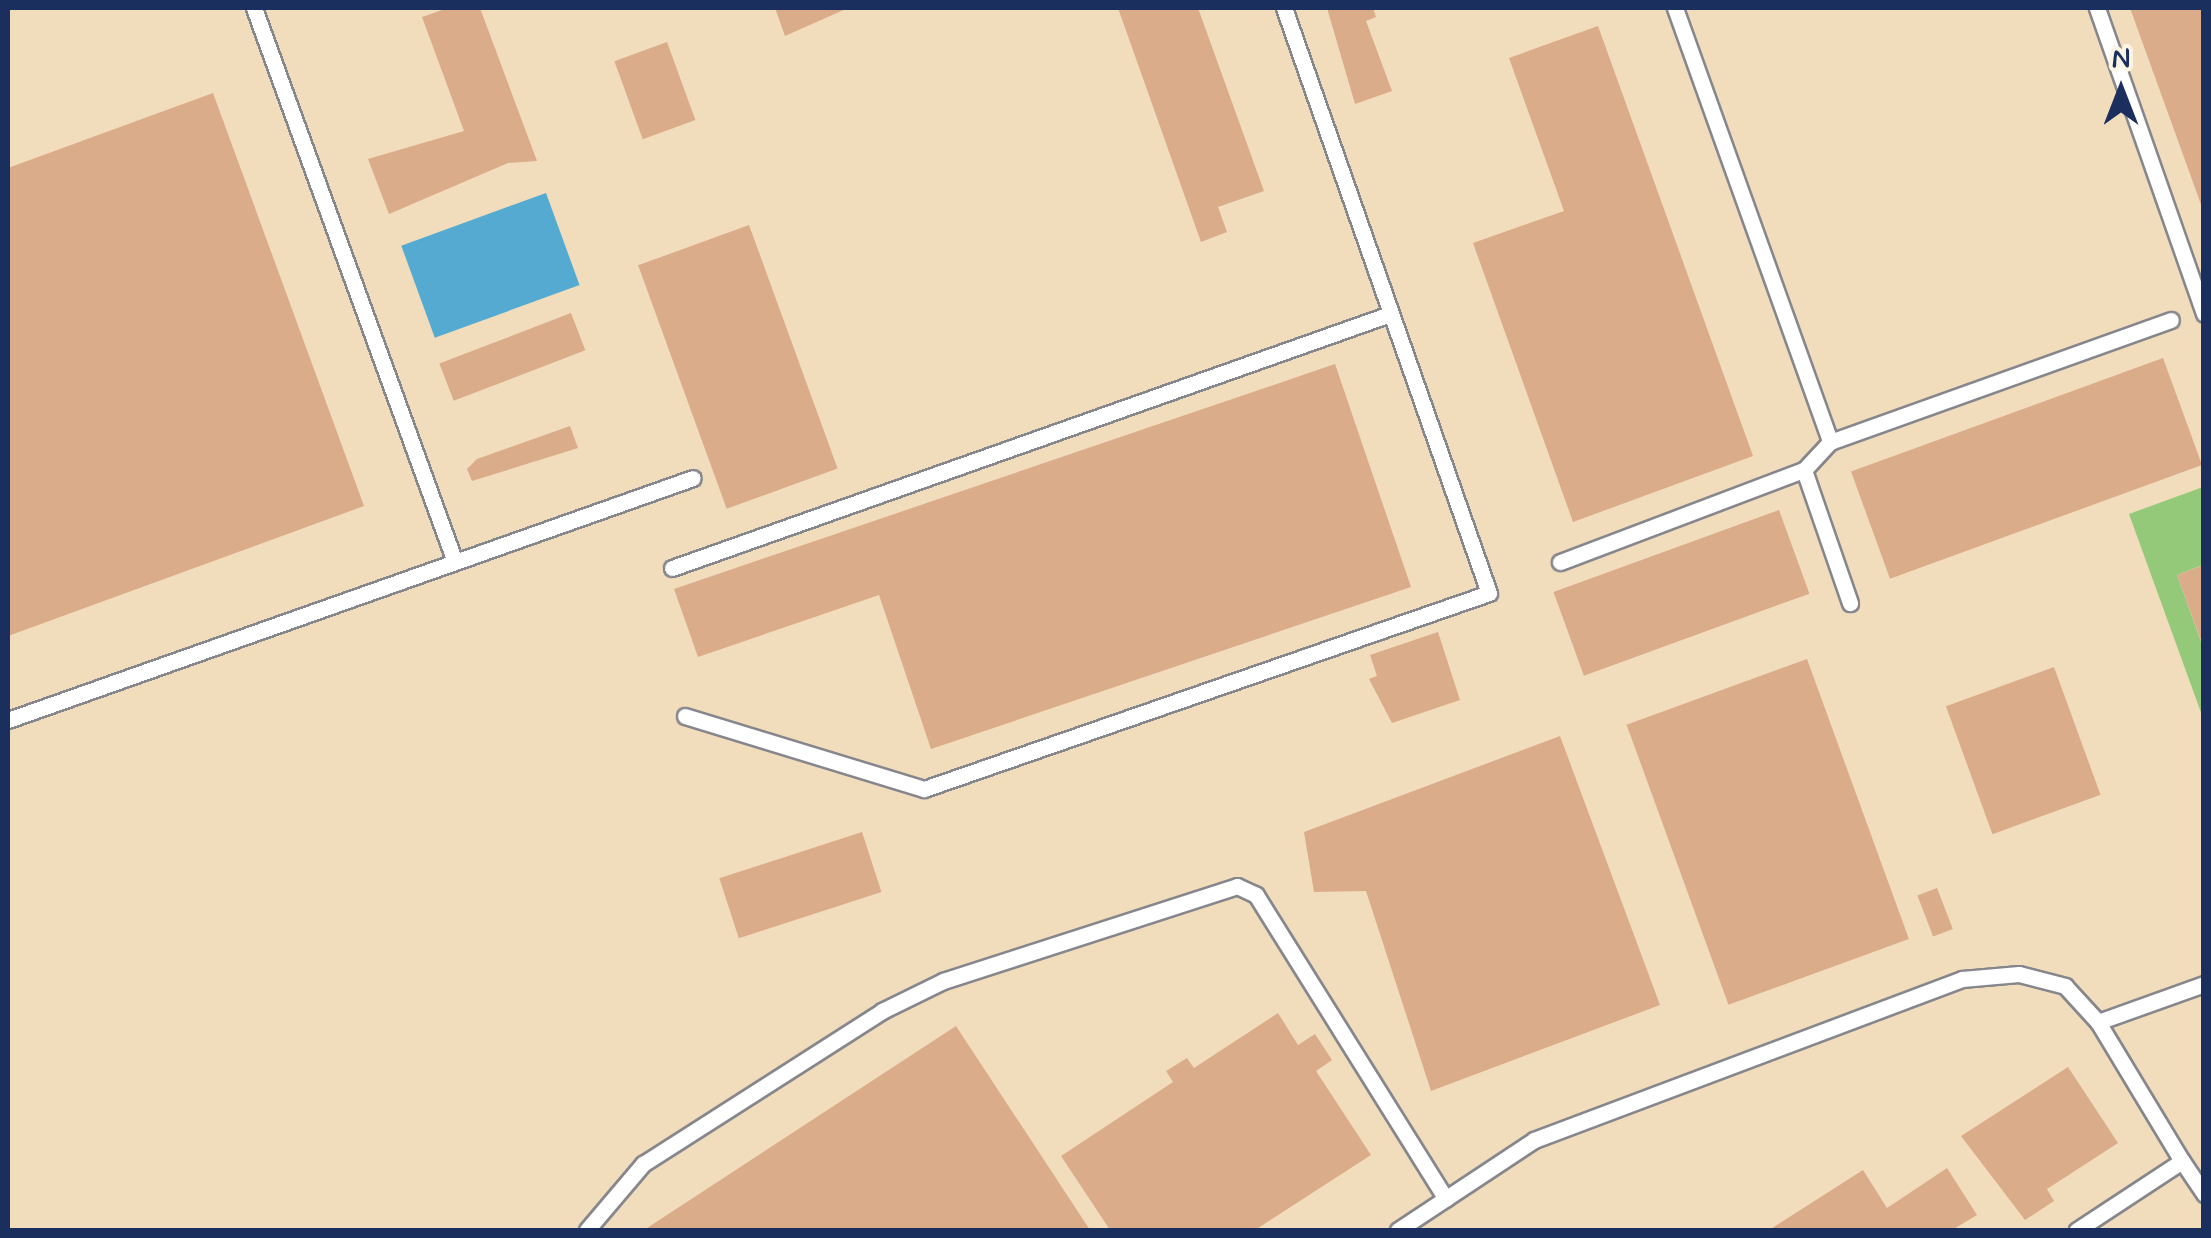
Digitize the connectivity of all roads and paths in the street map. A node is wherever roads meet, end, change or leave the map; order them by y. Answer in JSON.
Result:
{"nodes":[{"id":1,"x":254,"y":8,"type":"edge"},
{"id":2,"x":1284,"y":8,"type":"edge"},
{"id":3,"x":1675,"y":8,"type":"edge"},
{"id":4,"x":2097,"y":8,"type":"edge"},
{"id":5,"x":1390,"y":314,"type":"junction"},
{"id":6,"x":2204,"y":314,"type":"edge"},
{"id":7,"x":2171,"y":320,"type":"dead end"},
{"id":8,"x":1830,"y":442,"type":"junction"},
{"id":9,"x":1804,"y":470,"type":"junction"},
{"id":10,"x":693,"y":478,"type":"dead end"},
{"id":11,"x":454,"y":562,"type":"junction"},
{"id":12,"x":1560,"y":562,"type":"dead end"},
{"id":13,"x":672,"y":568,"type":"dead end"},
{"id":14,"x":1850,"y":603,"type":"dead end"},
{"id":15,"x":684,"y":716,"type":"dead end"},
{"id":16,"x":8,"y":720,"type":"edge"},
{"id":17,"x":2204,"y":984,"type":"edge"},
{"id":18,"x":2098,"y":1022,"type":"junction"},
{"id":19,"x":2182,"y":1161,"type":"junction"},
{"id":20,"x":2204,"y":1194,"type":"edge"},
{"id":21,"x":1446,"y":1200,"type":"junction"},
{"id":22,"x":588,"y":1230,"type":"edge"},
{"id":23,"x":1398,"y":1230,"type":"edge"},
{"id":24,"x":2077,"y":1230,"type":"edge"}],
"edges":[{"from":1,"to":11,"type":"lane"},
{"from":2,"to":5,"type":"lane"},
{"from":3,"to":8,"type":"lane"},
{"from":4,"to":6,"type":"lane"},
{"from":5,"to":13,"type":"lane"},
{"from":5,"to":15,"type":"lane"},
{"from":7,"to":8,"type":"lane"},
{"from":8,"to":9,"type":"lane"},
{"from":9,"to":12,"type":"lane"},
{"from":9,"to":14,"type":"lane"},
{"from":10,"to":11,"type":"lane"},
{"from":11,"to":16,"type":"lane"},
{"from":17,"to":18,"type":"lane"},
{"from":18,"to":19,"type":"lane"},
{"from":18,"to":21,"type":"lane"},
{"from":19,"to":20,"type":"lane"},
{"from":19,"to":24,"type":"lane"},
{"from":21,"to":22,"type":"lane"},
{"from":21,"to":23,"type":"lane"}]}
